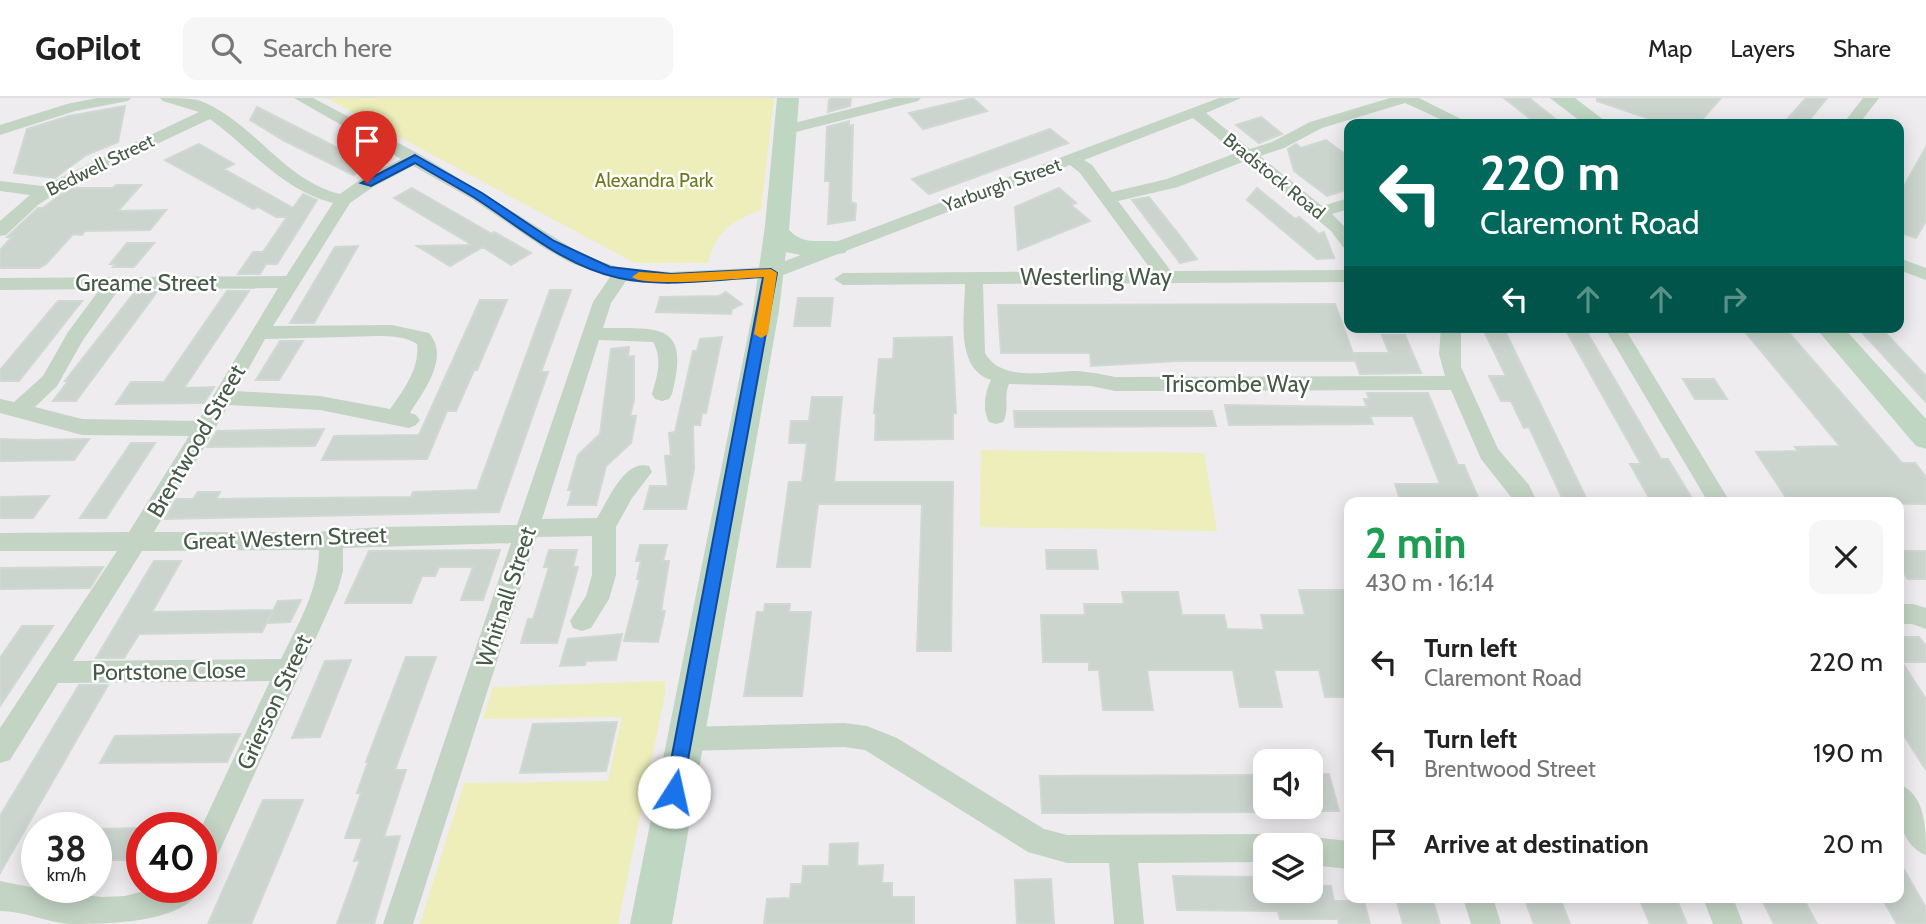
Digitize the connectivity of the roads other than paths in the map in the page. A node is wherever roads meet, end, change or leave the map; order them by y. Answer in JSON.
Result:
{"nodes":[{"id":1,"x":122,"y":98,"type":"edge"},
{"id":2,"x":168,"y":98,"type":"edge"},
{"id":3,"x":302,"y":98,"type":"edge"},
{"id":4,"x":788,"y":98,"type":"edge"},
{"id":5,"x":913,"y":98,"type":"edge"},
{"id":6,"x":1233,"y":98,"type":"edge"},
{"id":7,"x":1406,"y":98,"type":"edge"},
{"id":8,"x":1871,"y":98,"type":"edge"},
{"id":9,"x":1568,"y":100,"type":"edge"},
{"id":10,"x":1195,"y":112,"type":"junction"},
{"id":11,"x":210,"y":113,"type":"junction"},
{"id":12,"x":1452,"y":119,"type":"edge"},
{"id":13,"x":1592,"y":119,"type":"edge"},
{"id":14,"x":1855,"y":119,"type":"edge"},
{"id":15,"x":0,"y":130,"type":"edge"},
{"id":16,"x":785,"y":130,"type":"junction"},
{"id":17,"x":1247,"y":155,"type":"junction"},
{"id":18,"x":415,"y":158,"type":"junction"},
{"id":19,"x":1072,"y":159,"type":"junction"},
{"id":20,"x":0,"y":186,"type":"edge"},
{"id":21,"x":44,"y":191,"type":"junction"},
{"id":22,"x":1107,"y":198,"type":"junction"},
{"id":23,"x":344,"y":200,"type":"junction"},
{"id":24,"x":1344,"y":205,"type":"edge"},
{"id":25,"x":1319,"y":213,"type":"junction"},
{"id":26,"x":776,"y":230,"type":"junction"},
{"id":27,"x":0,"y":231,"type":"edge"},
{"id":28,"x":1344,"y":236,"type":"edge"},
{"id":29,"x":836,"y":248,"type":"junction"},
{"id":30,"x":1904,"y":266,"type":"edge"},
{"id":31,"x":771,"y":273,"type":"junction"},
{"id":32,"x":1926,"y":274,"type":"edge"},
{"id":33,"x":621,"y":275,"type":"junction"},
{"id":34,"x":1344,"y":276,"type":"edge"},
{"id":35,"x":1166,"y":277,"type":"junction"},
{"id":36,"x":974,"y":278,"type":"junction"},
{"id":37,"x":844,"y":279,"type":"dead end"},
{"id":38,"x":291,"y":282,"type":"junction"},
{"id":39,"x":114,"y":283,"type":"junction"},
{"id":40,"x":0,"y":284,"type":"edge"},
{"id":41,"x":259,"y":333,"type":"junction"},
{"id":42,"x":1451,"y":333,"type":"edge"},
{"id":43,"x":1618,"y":333,"type":"edge"},
{"id":44,"x":1833,"y":333,"type":"edge"},
{"id":45,"x":592,"y":334,"type":"junction"},
{"id":46,"x":1008,"y":378,"type":"junction"},
{"id":47,"x":1458,"y":383,"type":"junction"},
{"id":48,"x":662,"y":394,"type":"dead end"},
{"id":49,"x":222,"y":397,"type":"junction"},
{"id":50,"x":10,"y":408,"type":"edge"},
{"id":51,"x":996,"y":417,"type":"dead end"},
{"id":52,"x":206,"y":429,"type":"junction"},
{"id":53,"x":1926,"y":438,"type":"edge"},
{"id":54,"x":641,"y":472,"type":"dead end"},
{"id":55,"x":1523,"y":497,"type":"edge"},
{"id":56,"x":1716,"y":497,"type":"edge"},
{"id":57,"x":604,"y":527,"type":"junction"},
{"id":58,"x":528,"y":531,"type":"junction"},
{"id":59,"x":331,"y":540,"type":"junction"},
{"id":60,"x":0,"y":542,"type":"edge"},
{"id":61,"x":135,"y":542,"type":"junction"},
{"id":62,"x":1904,"y":614,"type":"edge"},
{"id":63,"x":1926,"y":619,"type":"edge"},
{"id":64,"x":582,"y":621,"type":"dead end"},
{"id":65,"x":288,"y":670,"type":"junction"},
{"id":66,"x":50,"y":672,"type":"junction"},
{"id":67,"x":684,"y":739,"type":"junction"},
{"id":68,"x":0,"y":751,"type":"edge"},
{"id":69,"x":1904,"y":805,"type":"edge"},
{"id":70,"x":217,"y":825,"type":"edge"},
{"id":71,"x":1926,"y":841,"type":"edge"},
{"id":72,"x":1253,"y":849,"type":"edge"},
{"id":73,"x":1122,"y":850,"type":"junction"},
{"id":74,"x":1323,"y":852,"type":"edge"},
{"id":75,"x":1344,"y":854,"type":"edge"},
{"id":76,"x":0,"y":896,"type":"edge"},
{"id":77,"x":170,"y":903,"type":"edge"},
{"id":78,"x":1480,"y":903,"type":"edge"},
{"id":79,"x":1719,"y":903,"type":"edge"},
{"id":80,"x":398,"y":924,"type":"edge"},
{"id":81,"x":651,"y":924,"type":"edge"},
{"id":82,"x":1129,"y":924,"type":"edge"},
{"id":83,"x":1486,"y":924,"type":"edge"},
{"id":84,"x":1728,"y":924,"type":"edge"}],
"edges":[{"from":1,"to":15,"type":"street"},
{"from":2,"to":11,"type":"street"},
{"from":3,"to":18,"type":"street","name":"Yarburgh Street"},
{"from":4,"to":16,"type":"street"},
{"from":5,"to":16,"type":"street"},
{"from":6,"to":10,"type":"street","name":"Yarburgh Street"},
{"from":7,"to":12,"type":"street"},
{"from":7,"to":17,"type":"street"},
{"from":8,"to":14,"type":"street"},
{"from":9,"to":13,"type":"street"},
{"from":10,"to":17,"type":"street","name":"Bradstock Road"},
{"from":10,"to":19,"type":"street","name":"Yarburgh Street"},
{"from":11,"to":21,"type":"street","name":"Bedwell Street"},
{"from":11,"to":23,"type":"street"},
{"from":16,"to":26,"type":"street"},
{"from":17,"to":22,"type":"street"},
{"from":17,"to":25,"type":"street","name":"Bradstock Road"},
{"from":18,"to":23,"type":"street","name":"Brentwood Street"},
{"from":18,"to":33,"type":"street","name":"Yarburgh Street"},
{"from":19,"to":22,"type":"street"},
{"from":19,"to":29,"type":"street","name":"Yarburgh Street"},
{"from":20,"to":21,"type":"street"},
{"from":21,"to":27,"type":"street","name":"Bedwell Street"},
{"from":22,"to":35,"type":"street"},
{"from":23,"to":38,"type":"street","name":"Brentwood Street"},
{"from":24,"to":25,"type":"street"},
{"from":25,"to":28,"type":"street","name":"Bradstock Road"},
{"from":26,"to":29,"type":"street"},
{"from":26,"to":31,"type":"street"},
{"from":29,"to":31,"type":"street","name":"Yarburgh Street"},
{"from":30,"to":32,"type":"street"},
{"from":31,"to":33,"type":"street","name":"Yarburgh Street"},
{"from":31,"to":67,"type":"street"},
{"from":33,"to":45,"type":"street","name":"Whitnall Street"},
{"from":34,"to":35,"type":"street","name":"Westerling Way"},
{"from":35,"to":36,"type":"street","name":"Westerling Way"},
{"from":36,"to":37,"type":"street","name":"Westerling Way"},
{"from":36,"to":46,"type":"street"},
{"from":38,"to":39,"type":"street","name":"Greame Street"},
{"from":38,"to":41,"type":"street","name":"Brentwood Street"},
{"from":39,"to":40,"type":"street","name":"Greame Street"},
{"from":39,"to":50,"type":"street"},
{"from":41,"to":49,"type":"street","name":"Brentwood Street"},
{"from":41,"to":49,"type":"street"},
{"from":42,"to":47,"type":"street"},
{"from":43,"to":56,"type":"street"},
{"from":44,"to":53,"type":"street"},
{"from":45,"to":48,"type":"street"},
{"from":45,"to":58,"type":"street","name":"Whitnall Street"},
{"from":46,"to":47,"type":"street","name":"Triscombe Way"},
{"from":46,"to":51,"type":"street"},
{"from":47,"to":55,"type":"street"},
{"from":49,"to":52,"type":"street","name":"Brentwood Street"},
{"from":50,"to":52,"type":"street"},
{"from":52,"to":61,"type":"street","name":"Brentwood Street"},
{"from":54,"to":57,"type":"street"},
{"from":57,"to":58,"type":"street","name":"Great Western Street"},
{"from":57,"to":64,"type":"street"},
{"from":58,"to":59,"type":"street","name":"Great Western Street"},
{"from":58,"to":80,"type":"street","name":"Whitnall Street"},
{"from":59,"to":61,"type":"street","name":"Great Western Street"},
{"from":59,"to":65,"type":"street","name":"Grierson Street"},
{"from":60,"to":61,"type":"street","name":"Great Western Street"},
{"from":61,"to":66,"type":"street","name":"Brentwood Street"},
{"from":62,"to":63,"type":"street"},
{"from":65,"to":66,"type":"street","name":"Portstone Close"},
{"from":65,"to":70,"type":"street","name":"Grierson Street"},
{"from":66,"to":68,"type":"street","name":"Brentwood Street"},
{"from":67,"to":73,"type":"street"},
{"from":67,"to":81,"type":"street"},
{"from":69,"to":71,"type":"street"},
{"from":72,"to":73,"type":"street"},
{"from":73,"to":82,"type":"street"},
{"from":74,"to":75,"type":"street"},
{"from":76,"to":77,"type":"street"},
{"from":78,"to":83,"type":"street"},
{"from":79,"to":84,"type":"street"}]}
